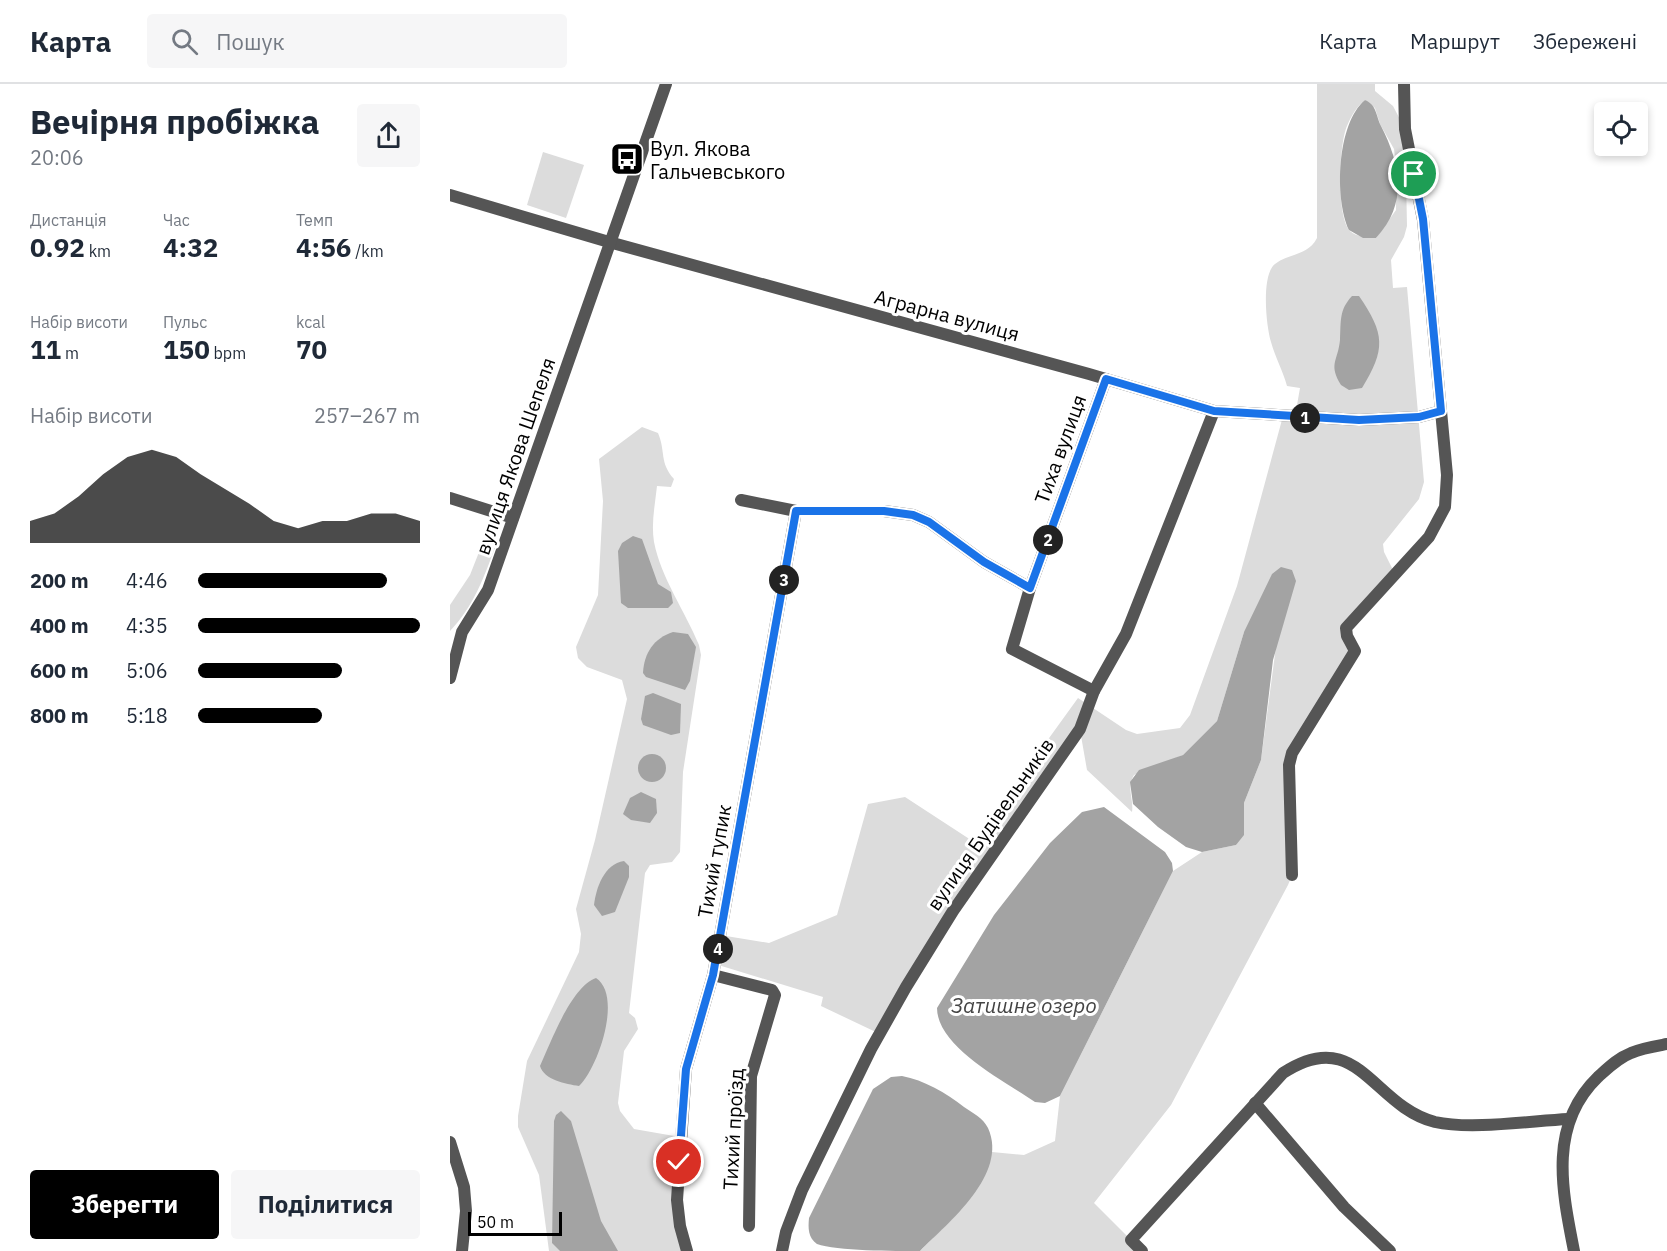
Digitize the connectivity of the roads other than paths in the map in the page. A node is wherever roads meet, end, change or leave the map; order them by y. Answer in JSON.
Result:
{"nodes":[{"id":1,"x":666,"y":84,"type":"edge"},
{"id":2,"x":1404,"y":84,"type":"edge"},
{"id":3,"x":450,"y":195,"type":"edge"},
{"id":4,"x":609,"y":242,"type":"junction"},
{"id":5,"x":1106,"y":379,"type":"junction"},
{"id":6,"x":1214,"y":411,"type":"junction"},
{"id":7,"x":1441,"y":411,"type":"junction"},
{"id":8,"x":450,"y":498,"type":"edge"},
{"id":9,"x":741,"y":500,"type":"dead end"},
{"id":10,"x":796,"y":511,"type":"junction"},
{"id":11,"x":513,"y":518,"type":"junction"},
{"id":12,"x":1030,"y":588,"type":"junction"},
{"id":13,"x":462,"y":632,"type":"junction"},
{"id":14,"x":450,"y":640,"type":"edge"},
{"id":15,"x":450,"y":678,"type":"edge"},
{"id":16,"x":1094,"y":691,"type":"junction"},
{"id":17,"x":1292,"y":875,"type":"dead end"},
{"id":18,"x":713,"y":975,"type":"junction"},
{"id":19,"x":1667,"y":1044,"type":"edge"},
{"id":20,"x":1255,"y":1103,"type":"junction"},
{"id":21,"x":1568,"y":1119,"type":"junction"},
{"id":22,"x":450,"y":1142,"type":"edge"},
{"id":23,"x":749,"y":1226,"type":"dead end"},
{"id":24,"x":462,"y":1251,"type":"edge"},
{"id":25,"x":687,"y":1251,"type":"edge"},
{"id":26,"x":782,"y":1251,"type":"edge"},
{"id":27,"x":1142,"y":1251,"type":"edge"},
{"id":28,"x":1389,"y":1251,"type":"edge"},
{"id":29,"x":1574,"y":1251,"type":"edge"}],
"edges":[{"from":1,"to":4,"type":"street","name":"вулиця Якова Шепеля"},
{"from":2,"to":7,"type":"street"},
{"from":3,"to":4,"type":"street","name":"Аграрна вулиця"},
{"from":4,"to":5,"type":"street","name":"Аграрна вулиця"},
{"from":4,"to":11,"type":"street","name":"вулиця Якова Шепеля"},
{"from":5,"to":6,"type":"street","name":"Аграрна вулиця"},
{"from":5,"to":12,"type":"street","name":"Тиха вулиця"},
{"from":6,"to":7,"type":"street","name":"Аграрна вулиця"},
{"from":6,"to":16,"type":"street","name":"вулиця Будівельників"},
{"from":7,"to":17,"type":"street"},
{"from":8,"to":11,"type":"street"},
{"from":9,"to":10,"type":"street"},
{"from":10,"to":12,"type":"street"},
{"from":10,"to":18,"type":"street","name":"Тихий тупик"},
{"from":11,"to":13,"type":"street","name":"вулиця Якова Шепеля"},
{"from":12,"to":16,"type":"street","name":"Тиха вулиця"},
{"from":13,"to":14,"type":"street"},
{"from":13,"to":15,"type":"street","name":"вулиця Якова Шепеля"},
{"from":16,"to":26,"type":"street","name":"вулиця Будівельників"},
{"from":18,"to":23,"type":"street","name":"Тихий проїзд"},
{"from":18,"to":25,"type":"street","name":"Тихий тупик"},
{"from":19,"to":21,"type":"street"},
{"from":20,"to":21,"type":"street"},
{"from":20,"to":27,"type":"street"},
{"from":20,"to":28,"type":"street"},
{"from":21,"to":29,"type":"street"},
{"from":22,"to":24,"type":"street"}]}
